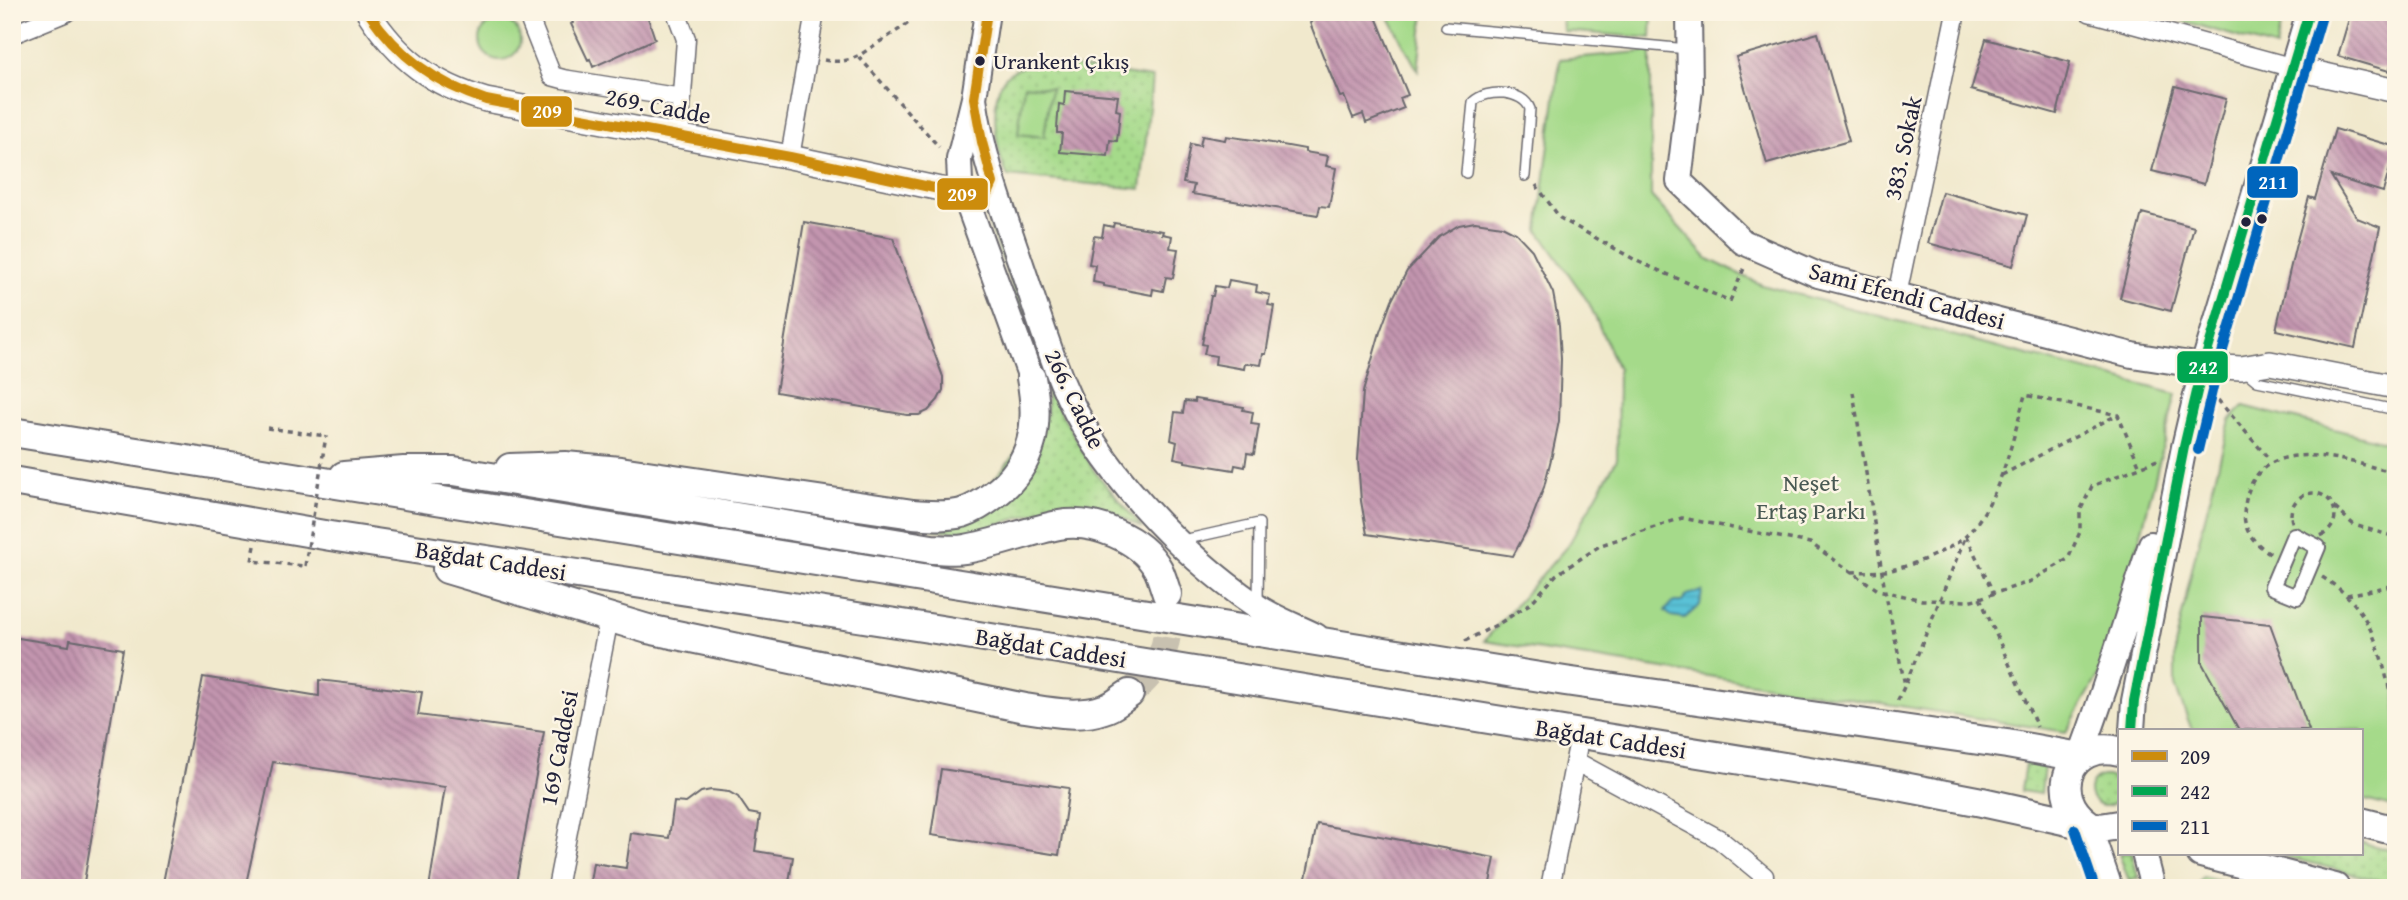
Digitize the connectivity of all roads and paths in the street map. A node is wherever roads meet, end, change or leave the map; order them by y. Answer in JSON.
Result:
{"nodes":[{"id":1,"x":67,"y":12,"type":"edge"},
{"id":2,"x":368,"y":12,"type":"edge"},
{"id":3,"x":536,"y":12,"type":"edge"},
{"id":4,"x":676,"y":12,"type":"edge"},
{"id":5,"x":815,"y":12,"type":"edge"},
{"id":6,"x":900,"y":12,"type":"edge"},
{"id":7,"x":1689,"y":12,"type":"edge"},
{"id":8,"x":1956,"y":12,"type":"edge"},
{"id":9,"x":2090,"y":12,"type":"edge"},
{"id":10,"x":2309,"y":12,"type":"edge"},
{"id":11,"x":919,"y":15,"type":"junction"},
{"id":12,"x":986,"y":15,"type":"edge"},
{"id":13,"x":1446,"y":27,"type":"dead end"},
{"id":14,"x":12,"y":32,"type":"edge"},
{"id":15,"x":1689,"y":49,"type":"junction"},
{"id":16,"x":859,"y":57,"type":"junction"},
{"id":17,"x":817,"y":59,"type":"dead end"},
{"id":18,"x":2294,"y":68,"type":"junction"},
{"id":19,"x":2396,"y":91,"type":"edge"},
{"id":20,"x":682,"y":98,"type":"junction"},
{"id":21,"x":974,"y":98,"type":"junction"},
{"id":22,"x":679,"y":136,"type":"junction"},
{"id":23,"x":790,"y":158,"type":"junction"},
{"id":24,"x":959,"y":169,"type":"junction"},
{"id":25,"x":1466,"y":173,"type":"dead end"},
{"id":26,"x":991,"y":175,"type":"junction"},
{"id":27,"x":1525,"y":176,"type":"dead end"},
{"id":28,"x":1536,"y":185,"type":"dead end"},
{"id":29,"x":926,"y":186,"type":"junction"},
{"id":30,"x":964,"y":194,"type":"junction"},
{"id":31,"x":1753,"y":246,"type":"junction"},
{"id":32,"x":1897,"y":295,"type":"junction"},
{"id":33,"x":2241,"y":368,"type":"junction"},
{"id":34,"x":2202,"y":373,"type":"junction"},
{"id":35,"x":1031,"y":378,"type":"joint"},
{"id":36,"x":2396,"y":387,"type":"edge"},
{"id":37,"x":1853,"y":392,"type":"dead end"},
{"id":38,"x":2396,"y":410,"type":"edge"},
{"id":39,"x":2118,"y":415,"type":"junction"},
{"id":40,"x":267,"y":428,"type":"dead end"},
{"id":41,"x":12,"y":432,"type":"edge"},
{"id":42,"x":2184,"y":447,"type":"junction"},
{"id":43,"x":2160,"y":459,"type":"dead end"},
{"id":44,"x":2140,"y":467,"type":"junction"},
{"id":45,"x":454,"y":471,"type":"junction"},
{"id":46,"x":2396,"y":473,"type":"edge"},
{"id":47,"x":2000,"y":475,"type":"junction"},
{"id":48,"x":12,"y":481,"type":"edge"},
{"id":49,"x":316,"y":482,"type":"junction"},
{"id":50,"x":2333,"y":506,"type":"junction"},
{"id":51,"x":330,"y":536,"type":"junction"},
{"id":52,"x":1966,"y":536,"type":"junction"},
{"id":53,"x":2396,"y":537,"type":"edge"},
{"id":54,"x":1178,"y":541,"type":"junction"},
{"id":55,"x":252,"y":561,"type":"dead end"},
{"id":56,"x":1883,"y":571,"type":"junction"},
{"id":57,"x":1850,"y":572,"type":"junction"},
{"id":58,"x":2396,"y":585,"type":"edge"},
{"id":59,"x":1885,"y":591,"type":"junction"},
{"id":60,"x":1167,"y":594,"type":"tunnel mouth"},
{"id":61,"x":1994,"y":594,"type":"junction"},
{"id":62,"x":2347,"y":595,"type":"dead end"},
{"id":63,"x":1980,"y":598,"type":"junction"},
{"id":64,"x":1940,"y":600,"type":"junction"},
{"id":65,"x":1258,"y":607,"type":"junction"},
{"id":66,"x":610,"y":618,"type":"junction"},
{"id":67,"x":1464,"y":641,"type":"dead end"},
{"id":68,"x":1329,"y":643,"type":"junction"},
{"id":69,"x":1905,"y":685,"type":"junction"},
{"id":70,"x":1129,"y":694,"type":"tunnel mouth"},
{"id":71,"x":1885,"y":728,"type":"junction"},
{"id":72,"x":2132,"y":729,"type":"edge"},
{"id":73,"x":1577,"y":748,"type":"junction"},
{"id":74,"x":2044,"y":751,"type":"junction"},
{"id":75,"x":2118,"y":751,"type":"edge"},
{"id":76,"x":2080,"y":757,"type":"junction"},
{"id":77,"x":2362,"y":822,"type":"edge"},
{"id":78,"x":2088,"y":824,"type":"junction"},
{"id":79,"x":2118,"y":825,"type":"edge"},
{"id":80,"x":2396,"y":831,"type":"edge"},
{"id":81,"x":2145,"y":855,"type":"edge"},
{"id":82,"x":2210,"y":855,"type":"edge"},
{"id":83,"x":557,"y":888,"type":"edge"},
{"id":84,"x":1550,"y":888,"type":"edge"},
{"id":85,"x":1763,"y":888,"type":"edge"},
{"id":86,"x":2110,"y":888,"type":"edge"},
{"id":87,"x":2153,"y":888,"type":"edge"},
{"id":88,"x":2335,"y":888,"type":"edge"}],
"edges":[{"from":1,"to":14,"type":"street"},
{"from":2,"to":22,"type":"street","name":"269. Cadde"},
{"from":3,"to":20,"type":"street"},
{"from":4,"to":20,"type":"street"},
{"from":5,"to":23,"type":"street"},
{"from":6,"to":11,"type":"path"},
{"from":7,"to":15,"type":"main road","name":"Sami Efendi Caddesi"},
{"from":8,"to":32,"type":"street","name":"383. Sokak"},
{"from":9,"to":18,"type":"street"},
{"from":10,"to":18,"type":"main road"},
{"from":11,"to":12,"type":"path"},
{"from":11,"to":16,"type":"path"},
{"from":12,"to":21,"type":"main road","name":"266. Cadde"},
{"from":13,"to":15,"type":"lane"},
{"from":15,"to":31,"type":"main road","name":"Sami Efendi Caddesi"},
{"from":16,"to":17,"type":"path"},
{"from":16,"to":24,"type":"path"},
{"from":18,"to":19,"type":"street"},
{"from":18,"to":34,"type":"main road"},
{"from":20,"to":22,"type":"street"},
{"from":21,"to":24,"type":"main road","name":"266. Cadde"},
{"from":21,"to":26,"type":"main road","name":"266. Cadde"},
{"from":22,"to":23,"type":"street","name":"269. Cadde"},
{"from":23,"to":29,"type":"street","name":"269. Cadde"},
{"from":24,"to":26,"type":"main road"},
{"from":24,"to":29,"type":"street"},
{"from":24,"to":30,"type":"main road","name":"266. Cadde"},
{"from":25,"to":27,"type":"lane"},
{"from":26,"to":30,"type":"main road"},
{"from":26,"to":54,"type":"main road","name":"266. Cadde"},
{"from":28,"to":31,"type":"path"},
{"from":29,"to":30,"type":"street","name":"269. Cadde"},
{"from":30,"to":35,"type":"main road","name":"266. Cadde"},
{"from":31,"to":32,"type":"main road","name":"Sami Efendi Caddesi"},
{"from":32,"to":34,"type":"main road","name":"Sami Efendi Caddesi"},
{"from":33,"to":34,"type":"street"},
{"from":33,"to":36,"type":"street"},
{"from":33,"to":38,"type":"lane"},
{"from":34,"to":42,"type":"main road"},
{"from":34,"to":46,"type":"path"},
{"from":35,"to":45,"type":"main road"},
{"from":37,"to":56,"type":"path"},
{"from":39,"to":44,"type":"path"},
{"from":39,"to":47,"type":"path"},
{"from":39,"to":47,"type":"path"},
{"from":40,"to":55,"type":"path","bridge":true},
{"from":41,"to":49,"type":"main road","name":"Bağdat Caddesi"},
{"from":42,"to":72,"type":"main road"},
{"from":42,"to":76,"type":"main road"},
{"from":43,"to":44,"type":"path"},
{"from":44,"to":61,"type":"path"},
{"from":45,"to":49,"type":"main road"},
{"from":45,"to":60,"type":"main road"},
{"from":47,"to":52,"type":"path"},
{"from":48,"to":51,"type":"main road","name":"Bağdat Caddesi"},
{"from":49,"to":68,"type":"main road","name":"Bağdat Caddesi"},
{"from":50,"to":50,"type":"path"},
{"from":50,"to":53,"type":"path"},
{"from":51,"to":66,"type":"main road"},
{"from":51,"to":73,"type":"main road","name":"Bağdat Caddesi"},
{"from":52,"to":56,"type":"path"},
{"from":52,"to":61,"type":"path"},
{"from":52,"to":64,"type":"path"},
{"from":54,"to":65,"type":"main road","name":"266. Cadde"},
{"from":54,"to":65,"type":"lane"},
{"from":56,"to":57,"type":"path"},
{"from":56,"to":59,"type":"path"},
{"from":57,"to":59,"type":"path"},
{"from":57,"to":67,"type":"path"},
{"from":58,"to":62,"type":"path"},
{"from":59,"to":64,"type":"path"},
{"from":59,"to":69,"type":"path"},
{"from":61,"to":63,"type":"path"},
{"from":63,"to":64,"type":"path"},
{"from":63,"to":74,"type":"path"},
{"from":64,"to":69,"type":"path"},
{"from":65,"to":68,"type":"main road","name":"266. Cadde"},
{"from":66,"to":70,"type":"main road"},
{"from":66,"to":83,"type":"street","name":"169 Caddesi"},
{"from":68,"to":71,"type":"main road","name":"Bağdat Caddesi"},
{"from":69,"to":71,"type":"path"},
{"from":71,"to":74,"type":"main road","name":"Bağdat Caddesi"},
{"from":73,"to":78,"type":"main road","name":"Bağdat Caddesi"},
{"from":73,"to":84,"type":"street"},
{"from":73,"to":85,"type":"street"},
{"from":74,"to":76,"type":"main road","name":"Bağdat Caddesi"},
{"from":75,"to":76,"type":"main road","name":"Bağdat Caddesi"},
{"from":76,"to":78,"type":"main road"},
{"from":77,"to":80,"type":"main road"},
{"from":78,"to":79,"type":"main road","name":"Bağdat Caddesi"},
{"from":78,"to":86,"type":"main road"},
{"from":81,"to":87,"type":"main road"},
{"from":82,"to":88,"type":"main road"}]}
